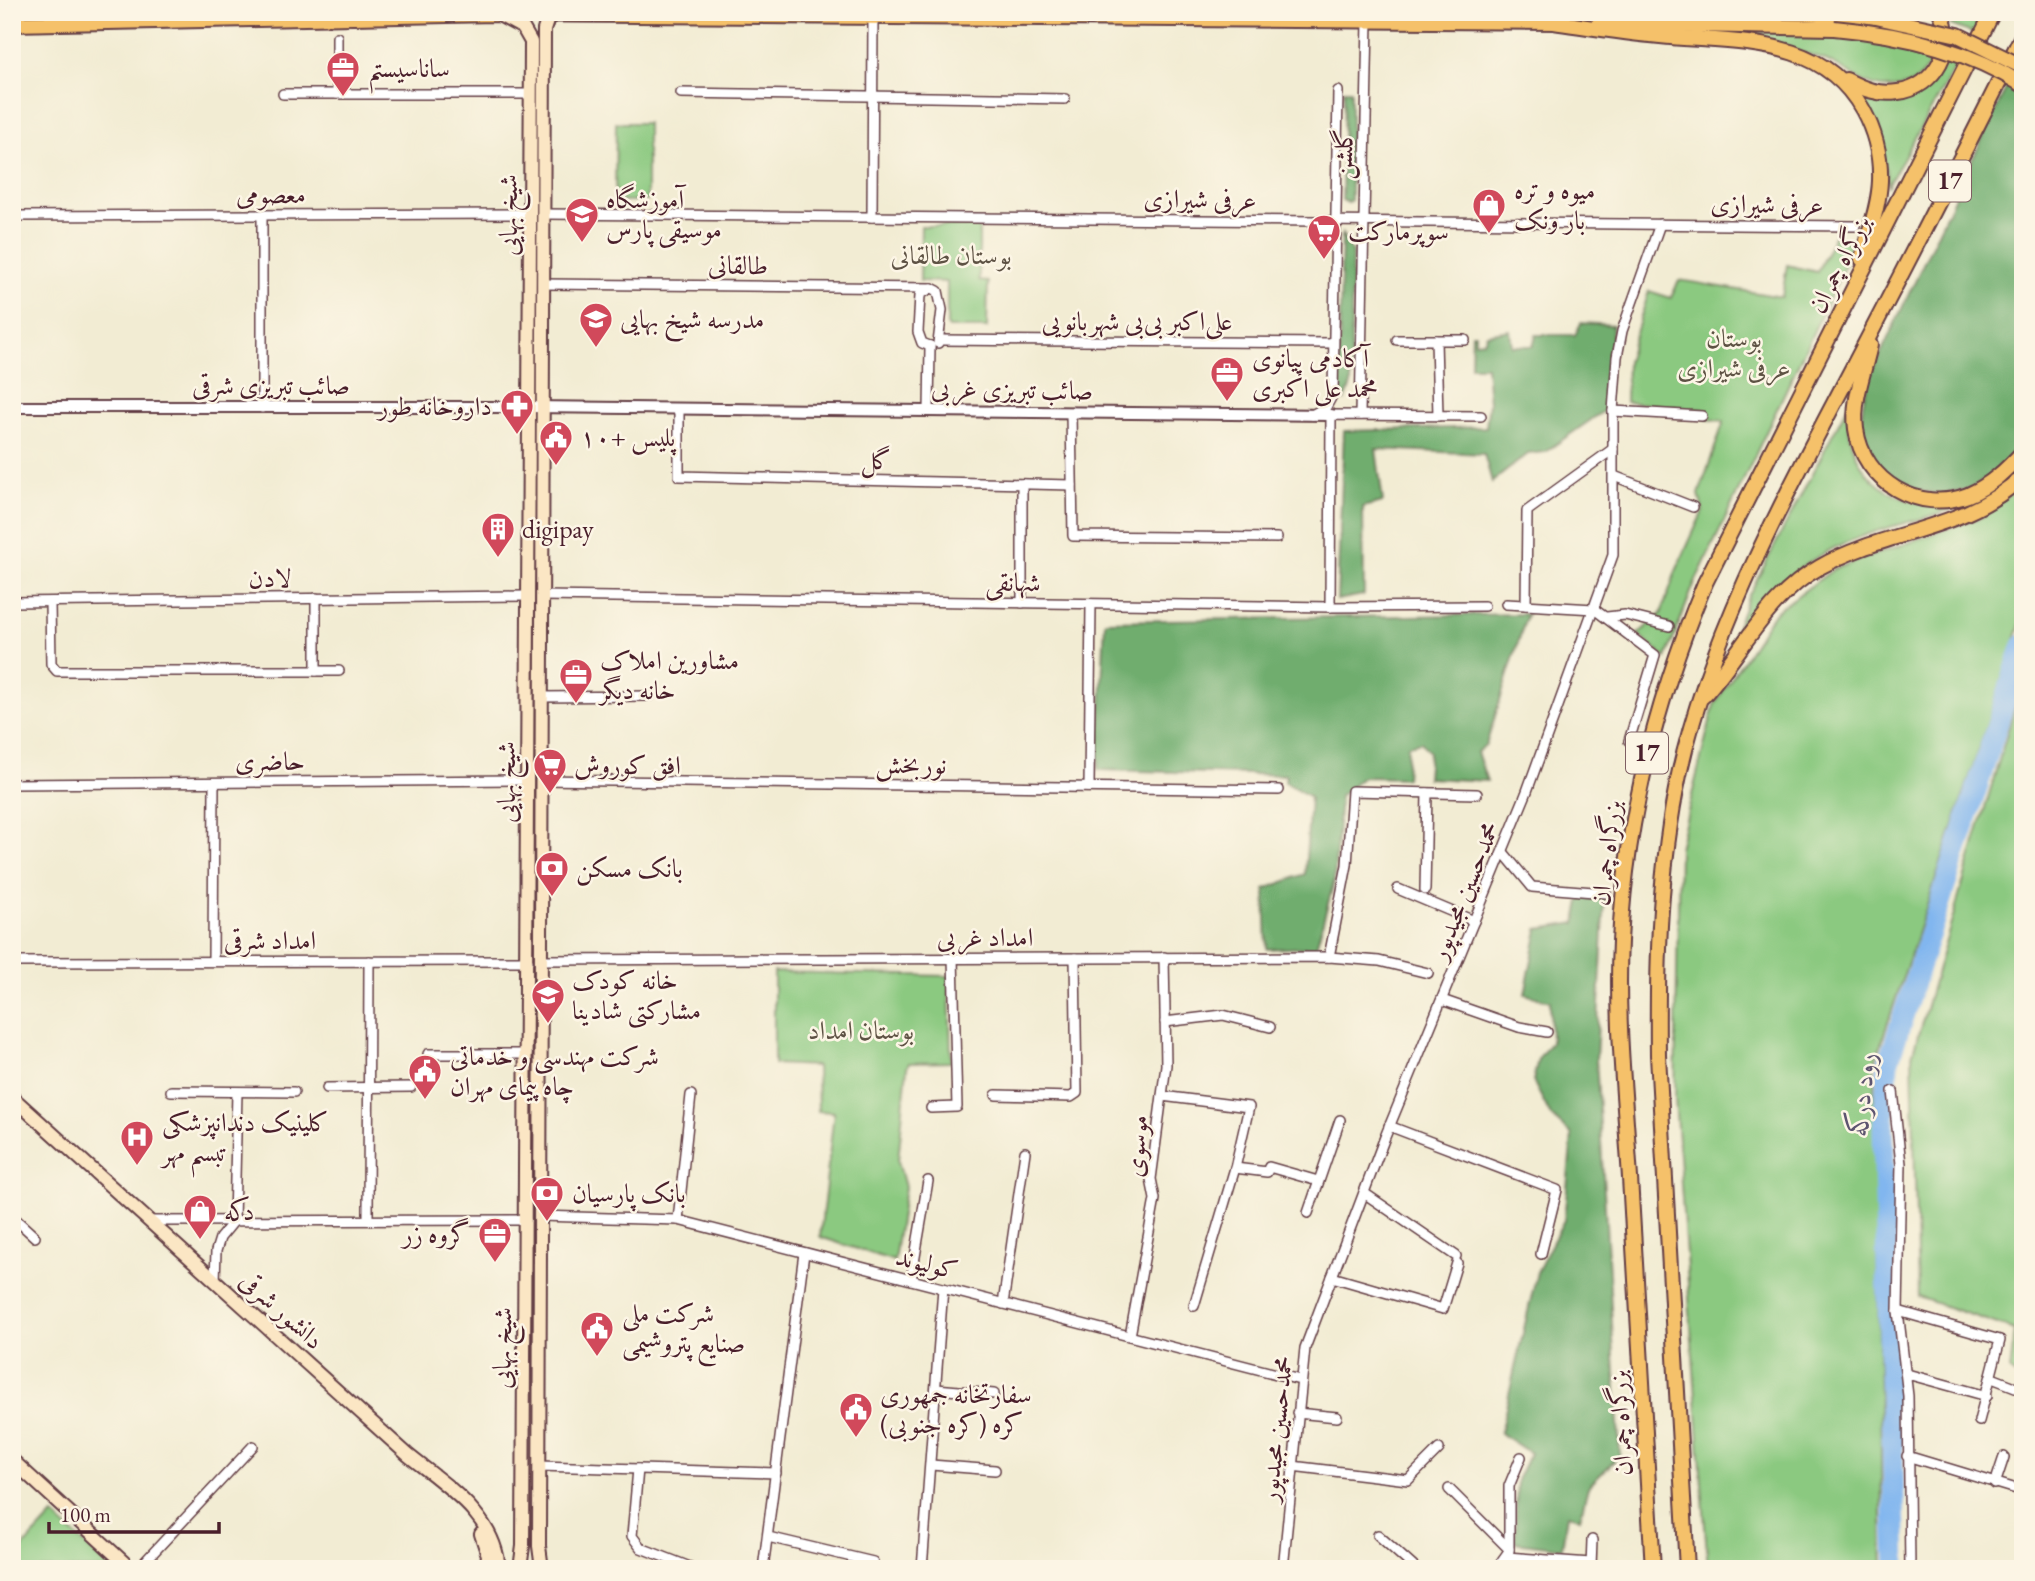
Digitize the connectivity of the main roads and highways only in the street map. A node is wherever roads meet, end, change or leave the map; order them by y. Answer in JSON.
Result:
{"nodes":[{"id":1,"x":1780,"y":12,"type":"edge"},
{"id":2,"x":1940,"y":12,"type":"edge"},
{"id":3,"x":1993,"y":12,"type":"edge"},
{"id":4,"x":495,"y":14,"type":"edge"},
{"id":5,"x":558,"y":14,"type":"junction"},
{"id":6,"x":1555,"y":22,"type":"junction"},
{"id":7,"x":12,"y":24,"type":"edge"},
{"id":8,"x":523,"y":28,"type":"junction"},
{"id":9,"x":545,"y":28,"type":"junction"},
{"id":10,"x":2023,"y":34,"type":"edge"},
{"id":11,"x":2023,"y":67,"type":"edge"},
{"id":12,"x":1838,"y":75,"type":"junction"},
{"id":13,"x":2023,"y":85,"type":"edge"},
{"id":14,"x":537,"y":146,"type":"junction"},
{"id":15,"x":537,"y":214,"type":"junction"},
{"id":16,"x":1854,"y":288,"type":"junction"},
{"id":17,"x":1875,"y":327,"type":"junction"},
{"id":18,"x":2023,"y":452,"type":"edge"},
{"id":19,"x":2023,"y":476,"type":"edge"},
{"id":20,"x":1699,"y":700,"type":"junction"},
{"id":21,"x":535,"y":780,"type":"junction"},
{"id":22,"x":535,"y":960,"type":"junction"},
{"id":23,"x":12,"y":1097,"type":"edge"},
{"id":24,"x":533,"y":1139,"type":"junction"},
{"id":25,"x":408,"y":1455,"type":"junction"},
{"id":26,"x":12,"y":1460,"type":"edge"},
{"id":27,"x":131,"y":1569,"type":"edge"},
{"id":28,"x":486,"y":1569,"type":"edge"},
{"id":29,"x":499,"y":1569,"type":"edge"},
{"id":30,"x":520,"y":1569,"type":"edge"},
{"id":31,"x":542,"y":1569,"type":"edge"},
{"id":32,"x":1653,"y":1569,"type":"edge"},
{"id":33,"x":1688,"y":1569,"type":"edge"}],
"edges":[{"from":1,"to":11,"type":"main road","bridge":true},
{"from":2,"to":12,"type":"main road"},
{"from":3,"to":16,"type":"main road","name":"بزرگراه چمران","number":"17"},
{"from":4,"to":5,"type":"main road"},
{"from":4,"to":7,"type":"main road"},
{"from":4,"to":8,"type":"main road"},
{"from":5,"to":6,"type":"main road"},
{"from":5,"to":9,"type":"main road"},
{"from":6,"to":12,"type":"main road"},
{"from":6,"to":13,"type":"main road","bridge":true},
{"from":8,"to":9,"type":"main road"},
{"from":8,"to":14,"type":"main road","name":"شیخ بهایی"},
{"from":9,"to":14,"type":"main road","name":"شیخ بهایی"},
{"from":10,"to":17,"type":"main road","number":"17"},
{"from":12,"to":16,"type":"main road"},
{"from":14,"to":15,"type":"main road","name":"شیخ بهایی"},
{"from":15,"to":21,"type":"main road","name":"شیخ بهایی"},
{"from":15,"to":21,"type":"main road","name":"شیخ بهایی"},
{"from":16,"to":32,"type":"main road","name":"بزرگراه چمران","number":"17"},
{"from":17,"to":18,"type":"main road"},
{"from":17,"to":20,"type":"main road","number":"17"},
{"from":19,"to":20,"type":"main road"},
{"from":20,"to":33,"type":"main road","number":"17"},
{"from":21,"to":22,"type":"main road","name":"شیخ بهایی"},
{"from":22,"to":24,"type":"main road","name":"شیخ بهایی"},
{"from":22,"to":24,"type":"main road","name":"شیخ بهایی"},
{"from":23,"to":25,"type":"main road","name":"دانشور شرقی"},
{"from":24,"to":30,"type":"main road","name":"شیخ بهایی"},
{"from":24,"to":31,"type":"main road","name":"شیخ بهایی"},
{"from":25,"to":28,"type":"main road"},
{"from":25,"to":29,"type":"main road","name":"دانشور شرقی"},
{"from":26,"to":27,"type":"main road"}]}
